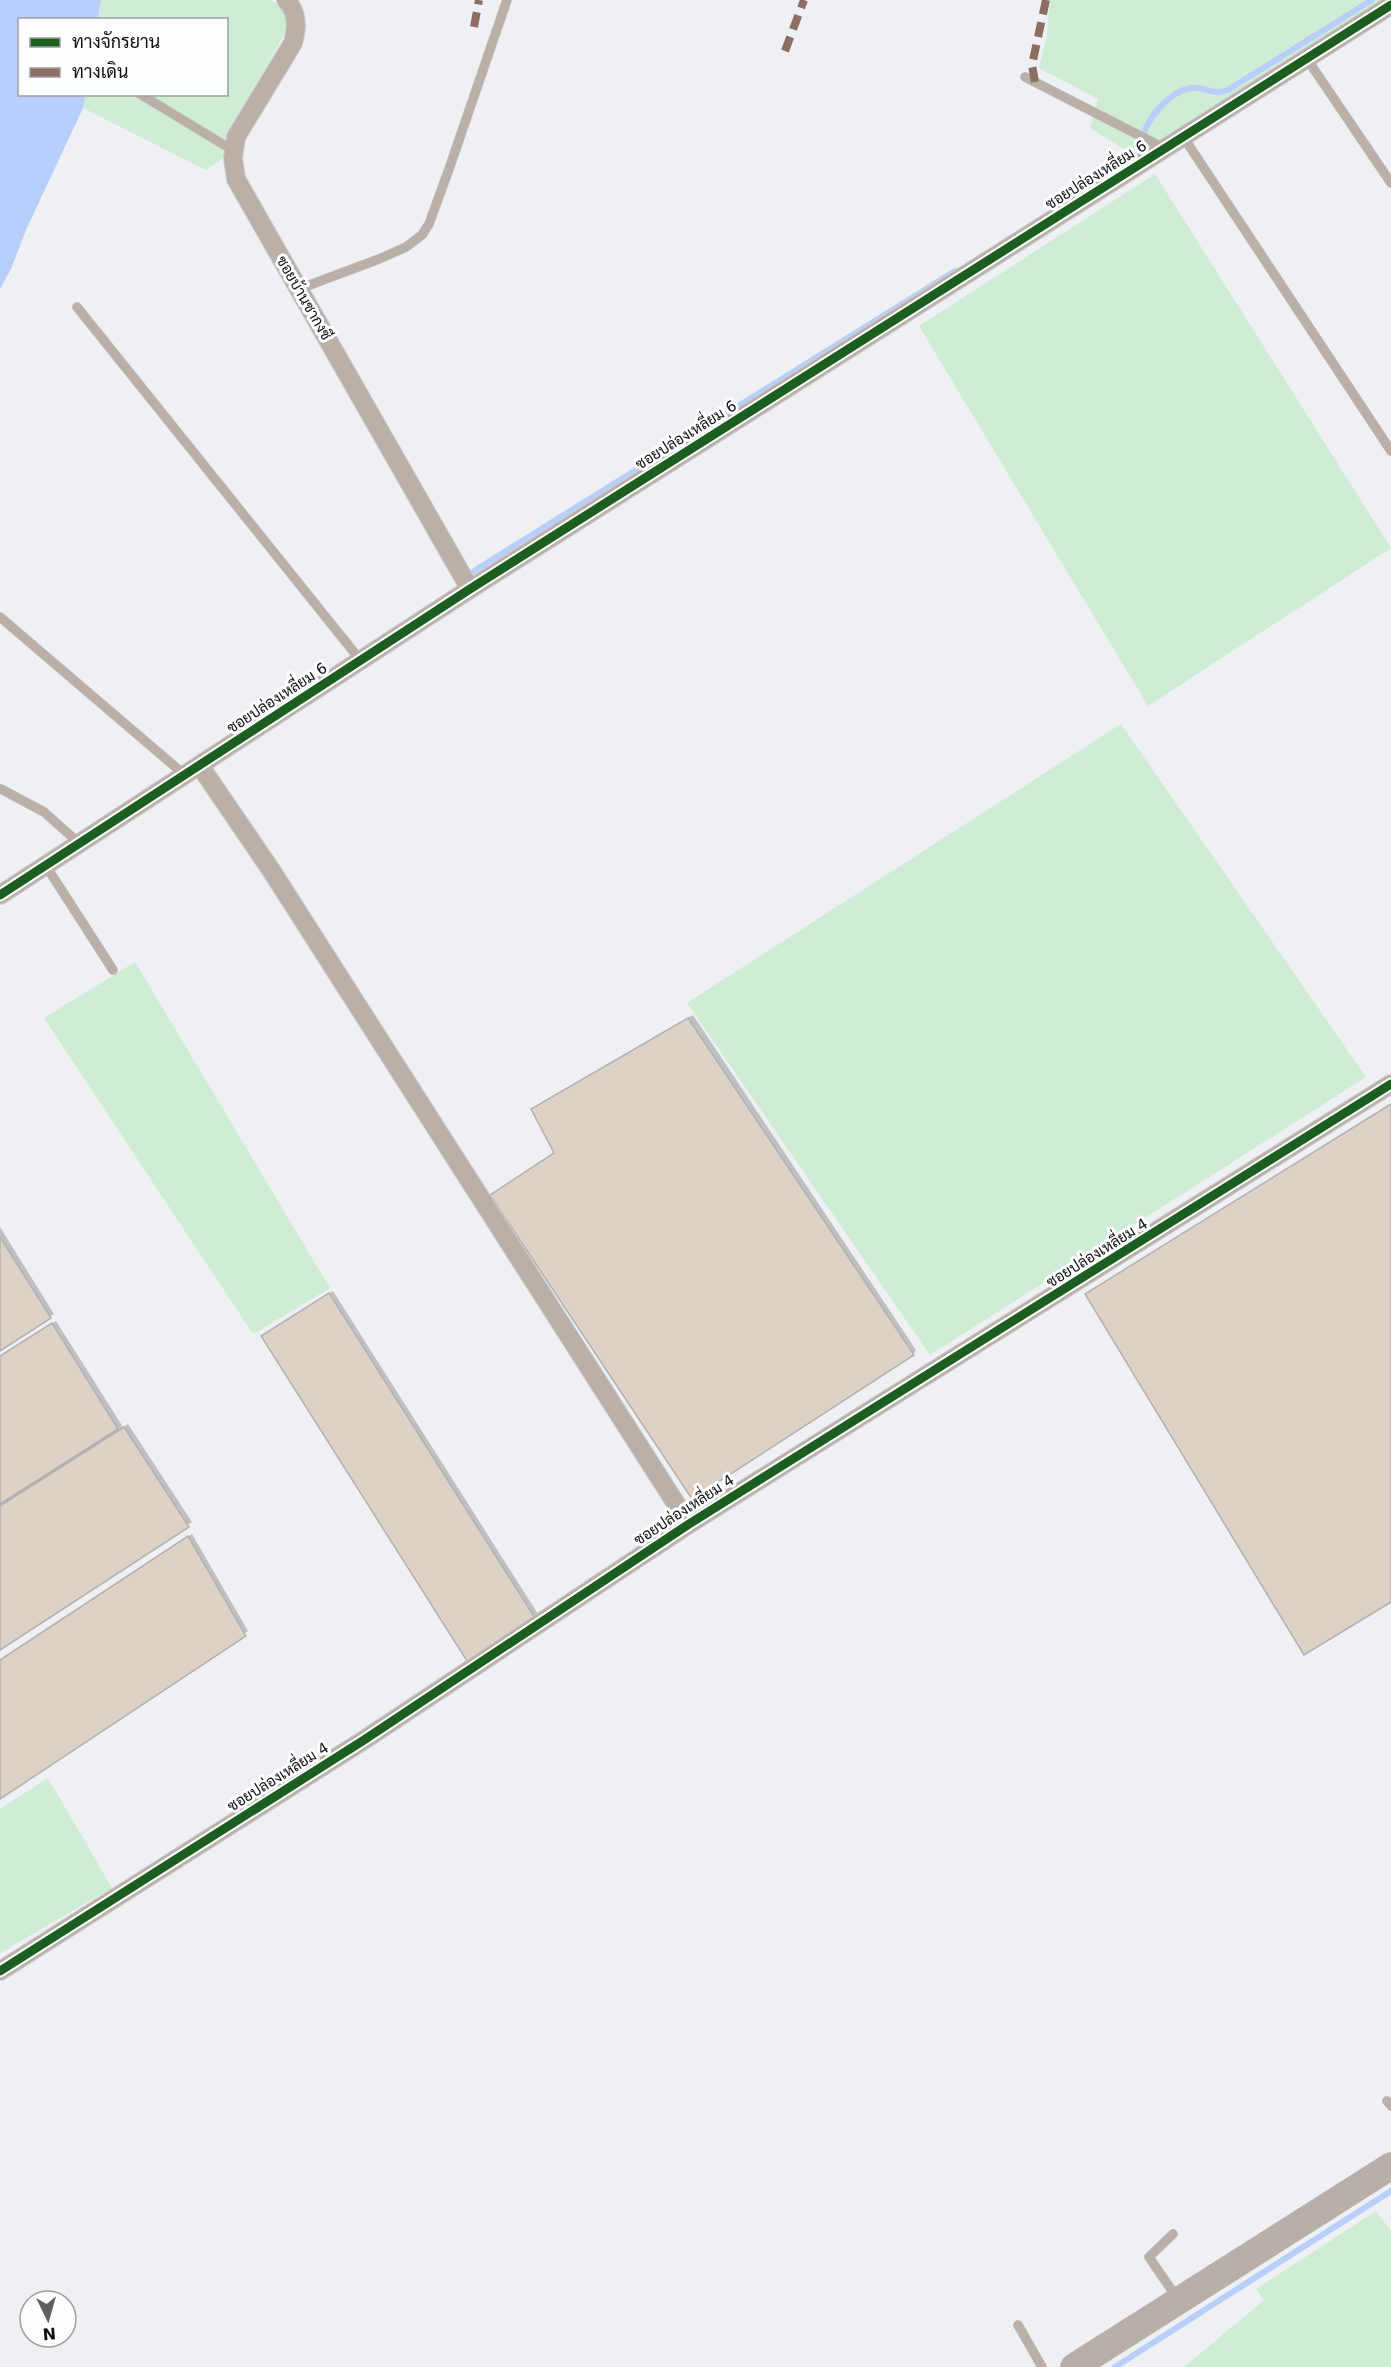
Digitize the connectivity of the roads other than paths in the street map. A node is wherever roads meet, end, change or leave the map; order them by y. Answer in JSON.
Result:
{"nodes":[{"id":1,"x":286,"y":0,"type":"edge"},
{"id":2,"x":507,"y":0,"type":"edge"},
{"id":3,"x":1391,"y":5,"type":"edge"},
{"id":4,"x":1307,"y":59,"type":"junction"},
{"id":5,"x":1025,"y":77,"type":"dead end"},
{"id":6,"x":143,"y":96,"type":"edge"},
{"id":7,"x":1184,"y":138,"type":"junction"},
{"id":8,"x":1165,"y":149,"type":"junction"},
{"id":9,"x":234,"y":151,"type":"junction"},
{"id":10,"x":1391,"y":183,"type":"edge"},
{"id":11,"x":299,"y":289,"type":"junction"},
{"id":12,"x":77,"y":307,"type":"dead end"},
{"id":13,"x":1391,"y":451,"type":"edge"},
{"id":14,"x":470,"y":589,"type":"junction"},
{"id":15,"x":0,"y":617,"type":"edge"},
{"id":16,"x":361,"y":661,"type":"junction"},
{"id":17,"x":193,"y":771,"type":"junction"},
{"id":18,"x":1,"y":789,"type":"edge"},
{"id":19,"x":80,"y":844,"type":"junction"},
{"id":20,"x":46,"y":866,"type":"junction"},
{"id":21,"x":0,"y":895,"type":"edge"},
{"id":22,"x":113,"y":970,"type":"dead end"},
{"id":23,"x":1391,"y":1084,"type":"edge"},
{"id":24,"x":689,"y":1524,"type":"junction"},
{"id":25,"x":0,"y":1971,"type":"edge"},
{"id":26,"x":1390,"y":2168,"type":"edge"},
{"id":27,"x":1173,"y":2234,"type":"dead end"},
{"id":28,"x":1179,"y":2300,"type":"junction"},
{"id":29,"x":1018,"y":2325,"type":"dead end"},
{"id":30,"x":1042,"y":2367,"type":"edge"},
{"id":31,"x":1074,"y":2367,"type":"edge"}],
"edges":[{"from":1,"to":9,"type":"street","name":"ซอยบ้านซากงซี"},
{"from":2,"to":11,"type":"lane"},
{"from":3,"to":4,"type":"street","name":"ซอยปล่องเหลี่ยม 6"},
{"from":4,"to":7,"type":"street","name":"ซอยปล่องเหลี่ยม 6"},
{"from":4,"to":10,"type":"lane"},
{"from":5,"to":8,"type":"lane"},
{"from":6,"to":9,"type":"lane"},
{"from":7,"to":8,"type":"street","name":"ซอยปล่องเหลี่ยม 6"},
{"from":7,"to":13,"type":"lane"},
{"from":8,"to":14,"type":"street","name":"ซอยปล่องเหลี่ยม 6"},
{"from":9,"to":11,"type":"street","name":"ซอยบ้านซากงซี"},
{"from":11,"to":14,"type":"street","name":"ซอยบ้านซากงซี"},
{"from":12,"to":16,"type":"lane"},
{"from":14,"to":16,"type":"street","name":"ซอยปล่องเหลี่ยม 6"},
{"from":15,"to":17,"type":"lane"},
{"from":16,"to":17,"type":"street","name":"ซอยปล่องเหลี่ยม 6"},
{"from":17,"to":19,"type":"street","name":"ซอยปล่องเหลี่ยม 6"},
{"from":17,"to":24,"type":"street"},
{"from":18,"to":19,"type":"lane"},
{"from":19,"to":20,"type":"street","name":"ซอยปล่องเหลี่ยม 6"},
{"from":20,"to":21,"type":"street","name":"ซอยปล่องเหลี่ยม 6"},
{"from":20,"to":22,"type":"lane"},
{"from":23,"to":24,"type":"street","name":"ซอยปล่องเหลี่ยม 4"},
{"from":24,"to":25,"type":"street","name":"ซอยปล่องเหลี่ยม 4"},
{"from":26,"to":28,"type":"street"},
{"from":27,"to":28,"type":"lane"},
{"from":28,"to":31,"type":"street"},
{"from":29,"to":30,"type":"lane"}]}
